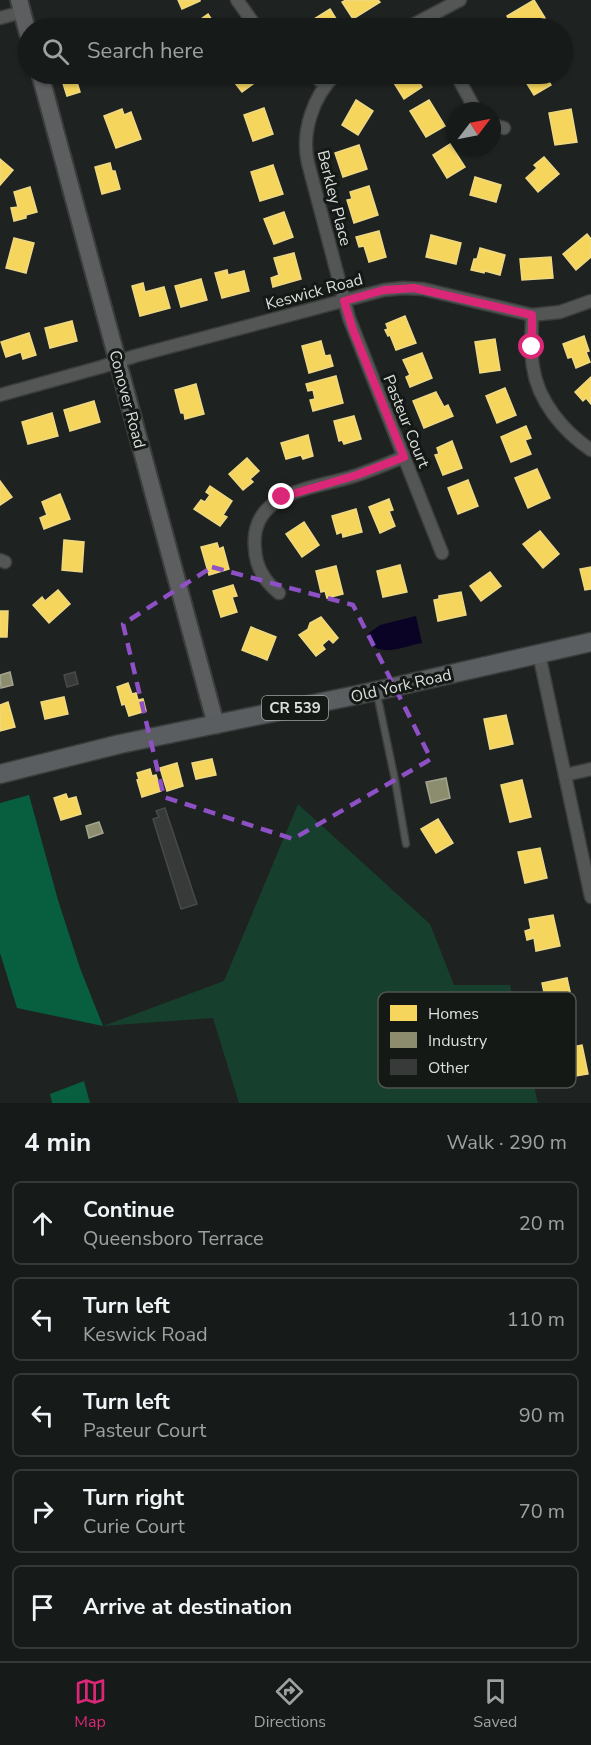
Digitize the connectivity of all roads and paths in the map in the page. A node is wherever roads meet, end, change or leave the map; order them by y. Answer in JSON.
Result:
{"nodes":[{"id":1,"x":237,"y":0,"type":"edge"},
{"id":2,"x":460,"y":0,"type":"edge"},
{"id":3,"x":21,"y":6,"type":"edge"},
{"id":4,"x":0,"y":18,"type":"edge"},
{"id":5,"x":250,"y":18,"type":"edge"},
{"id":6,"x":437,"y":18,"type":"edge"},
{"id":7,"x":43,"y":84,"type":"edge"},
{"id":8,"x":461,"y":84,"type":"edge"},
{"id":9,"x":326,"y":85,"type":"edge"},
{"id":10,"x":471,"y":102,"type":"edge"},
{"id":11,"x":344,"y":301,"type":"junction"},
{"id":12,"x":591,"y":301,"type":"edge"},
{"id":13,"x":532,"y":315,"type":"junction"},
{"id":14,"x":118,"y":362,"type":"junction"},
{"id":15,"x":0,"y":395,"type":"edge"},
{"id":16,"x":591,"y":450,"type":"edge"},
{"id":17,"x":404,"y":457,"type":"junction"},
{"id":18,"x":442,"y":553,"type":"dead end"},
{"id":19,"x":279,"y":592,"type":"dead end"},
{"id":20,"x":591,"y":642,"type":"edge"},
{"id":21,"x":538,"y":654,"type":"junction"},
{"id":22,"x":376,"y":691,"type":"junction"},
{"id":23,"x":216,"y":725,"type":"junction"},
{"id":24,"x":591,"y":769,"type":"edge"},
{"id":25,"x":0,"y":774,"type":"edge"},
{"id":26,"x":565,"y":774,"type":"junction"},
{"id":27,"x":406,"y":844,"type":"dead end"},
{"id":28,"x":591,"y":897,"type":"edge"}],
"edges":[{"from":1,"to":5,"type":"street"},
{"from":2,"to":6,"type":"street"},
{"from":3,"to":4,"type":"street"},
{"from":7,"to":14,"type":"street","name":"Conover Road"},
{"from":8,"to":10,"type":"street"},
{"from":9,"to":11,"type":"street","name":"Berkley Place"},
{"from":11,"to":13,"type":"street","name":"Keswick Road"},
{"from":11,"to":14,"type":"street","name":"Keswick Road"},
{"from":11,"to":17,"type":"street","name":"Pasteur Court"},
{"from":12,"to":13,"type":"street","name":"Keswick Road"},
{"from":13,"to":16,"type":"street"},
{"from":14,"to":15,"type":"street","name":"Keswick Road"},
{"from":14,"to":23,"type":"street","name":"Conover Road"},
{"from":17,"to":18,"type":"street","name":"Pasteur Court"},
{"from":17,"to":19,"type":"street"},
{"from":20,"to":21,"type":"main road","name":"Old York Road","number":"CR 539"},
{"from":21,"to":22,"type":"main road","name":"Old York Road","number":"CR 539"},
{"from":21,"to":26,"type":"street"},
{"from":22,"to":23,"type":"main road","name":"Old York Road","number":"CR 539"},
{"from":22,"to":27,"type":"lane"},
{"from":23,"to":25,"type":"main road","name":"Old York Road","number":"CR 539"},
{"from":24,"to":26,"type":"street"},
{"from":26,"to":28,"type":"street"}]}
